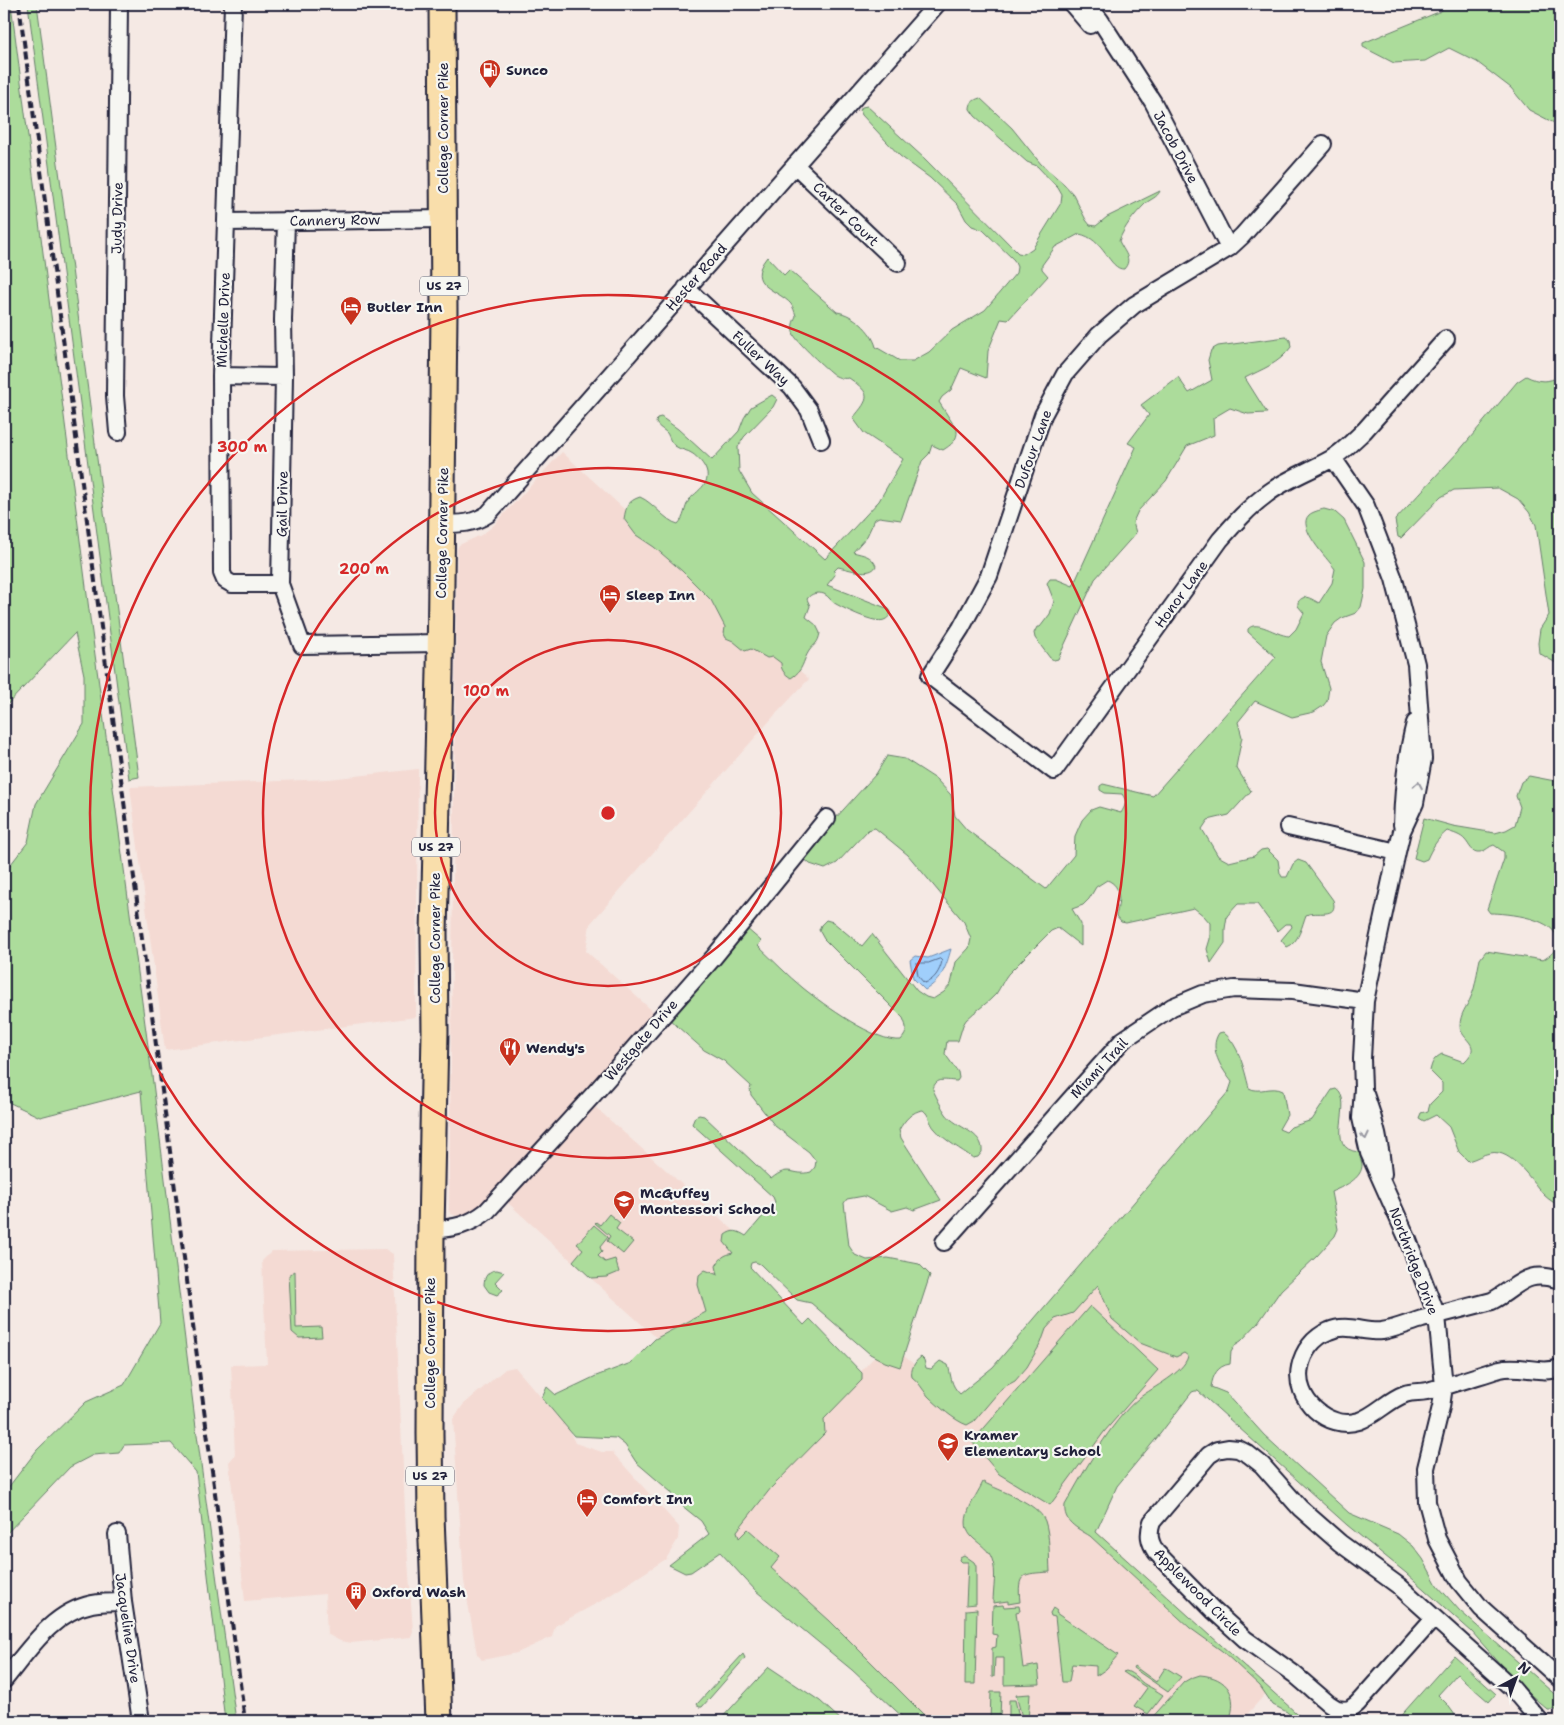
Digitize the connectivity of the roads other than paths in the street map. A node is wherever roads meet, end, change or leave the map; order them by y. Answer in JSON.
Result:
{"nodes":[{"id":1,"x":119,"y":4,"type":"edge"},
{"id":2,"x":233,"y":4,"type":"edge"},
{"id":3,"x":442,"y":4,"type":"edge"},
{"id":4,"x":937,"y":4,"type":"edge"},
{"id":5,"x":1072,"y":4,"type":"edge"},
{"id":6,"x":1086,"y":4,"type":"edge"},
{"id":7,"x":1118,"y":49,"type":"junction"},
{"id":8,"x":1323,"y":144,"type":"dead end"},
{"id":9,"x":795,"y":165,"type":"junction"},
{"id":10,"x":444,"y":219,"type":"junction"},
{"id":11,"x":286,"y":221,"type":"junction"},
{"id":12,"x":227,"y":222,"type":"junction"},
{"id":13,"x":1229,"y":248,"type":"junction"},
{"id":14,"x":898,"y":263,"type":"dead end"},
{"id":15,"x":686,"y":288,"type":"junction"},
{"id":16,"x":1446,"y":339,"type":"dead end"},
{"id":17,"x":221,"y":376,"type":"junction"},
{"id":18,"x":284,"y":377,"type":"junction"},
{"id":19,"x":118,"y":432,"type":"dead end"},
{"id":20,"x":821,"y":440,"type":"dead end"},
{"id":21,"x":1333,"y":458,"type":"junction"},
{"id":22,"x":442,"y":524,"type":"junction"},
{"id":23,"x":280,"y":584,"type":"junction"},
{"id":24,"x":441,"y":643,"type":"junction"},
{"id":25,"x":930,"y":676,"type":"joint"},
{"id":26,"x":827,"y":818,"type":"dead end"},
{"id":27,"x":1288,"y":827,"type":"dead end"},
{"id":28,"x":1398,"y":852,"type":"junction"},
{"id":29,"x":1365,"y":1002,"type":"junction"},
{"id":30,"x":431,"y":1230,"type":"junction"},
{"id":31,"x":944,"y":1242,"type":"dead end"},
{"id":32,"x":1560,"y":1280,"type":"edge"},
{"id":33,"x":1437,"y":1316,"type":"junction"},
{"id":34,"x":1560,"y":1368,"type":"edge"},
{"id":35,"x":1444,"y":1386,"type":"junction"},
{"id":36,"x":117,"y":1534,"type":"dead end"},
{"id":37,"x":123,"y":1602,"type":"junction"},
{"id":38,"x":1434,"y":1618,"type":"junction"},
{"id":39,"x":1560,"y":1679,"type":"edge"},
{"id":40,"x":4,"y":1680,"type":"edge"},
{"id":41,"x":141,"y":1721,"type":"edge"},
{"id":42,"x":438,"y":1721,"type":"edge"},
{"id":43,"x":1540,"y":1721,"type":"edge"}],
"edges":[{"from":1,"to":19,"type":"street","name":"Judy Drive"},
{"from":2,"to":12,"type":"street","name":"Michelle Drive"},
{"from":3,"to":10,"type":"highway","name":"College Corner Pike","number":"US 27"},
{"from":4,"to":9,"type":"street","name":"Hester Road"},
{"from":5,"to":7,"type":"street","name":"Jacob Drive"},
{"from":6,"to":7,"type":"street","name":"Jacob Drive"},
{"from":7,"to":13,"type":"street","name":"Jacob Drive"},
{"from":8,"to":13,"type":"street","name":"Dufour Lane"},
{"from":9,"to":14,"type":"street","name":"Carter Court"},
{"from":9,"to":15,"type":"street","name":"Hester Road"},
{"from":10,"to":11,"type":"street","name":"Cannery Row"},
{"from":10,"to":22,"type":"highway","name":"College Corner Pike","number":"US 27"},
{"from":11,"to":12,"type":"street","name":"Cannery Row"},
{"from":11,"to":18,"type":"street","name":"Gail Drive"},
{"from":12,"to":17,"type":"street","name":"Michelle Drive"},
{"from":13,"to":25,"type":"street","name":"Dufour Lane"},
{"from":15,"to":20,"type":"street","name":"Fuller Way"},
{"from":15,"to":22,"type":"street","name":"Hester Road"},
{"from":16,"to":21,"type":"street","name":"Honor Lane"},
{"from":17,"to":18,"type":"street"},
{"from":17,"to":23,"type":"street","name":"Michelle Drive"},
{"from":18,"to":23,"type":"street","name":"Gail Drive"},
{"from":21,"to":25,"type":"street","name":"Honor Lane"},
{"from":21,"to":28,"type":"street","name":"Northridge Drive"},
{"from":22,"to":24,"type":"highway","name":"College Corner Pike","number":"US 27"},
{"from":23,"to":24,"type":"street","name":"Gail Drive"},
{"from":24,"to":30,"type":"highway","name":"College Corner Pike","number":"US 27"},
{"from":26,"to":30,"type":"street","name":"Westgate Drive"},
{"from":27,"to":28,"type":"street"},
{"from":28,"to":29,"type":"street","name":"Northridge Drive"},
{"from":29,"to":31,"type":"street","name":"Miami Trail"},
{"from":29,"to":33,"type":"street","name":"Northridge Drive"},
{"from":30,"to":42,"type":"highway","name":"College Corner Pike","number":"US 27"},
{"from":32,"to":33,"type":"street"},
{"from":33,"to":35,"type":"street","name":"Northridge Drive"},
{"from":33,"to":35,"type":"street"},
{"from":34,"to":35,"type":"street"},
{"from":35,"to":39,"type":"street","name":"Northridge Drive"},
{"from":36,"to":37,"type":"street","name":"Jacqueline Drive"},
{"from":37,"to":40,"type":"street"},
{"from":37,"to":41,"type":"street","name":"Jacqueline Drive"},
{"from":38,"to":38,"type":"street","name":"Applewood Circle"},
{"from":38,"to":43,"type":"street","name":"Applewood Circle"}]}
